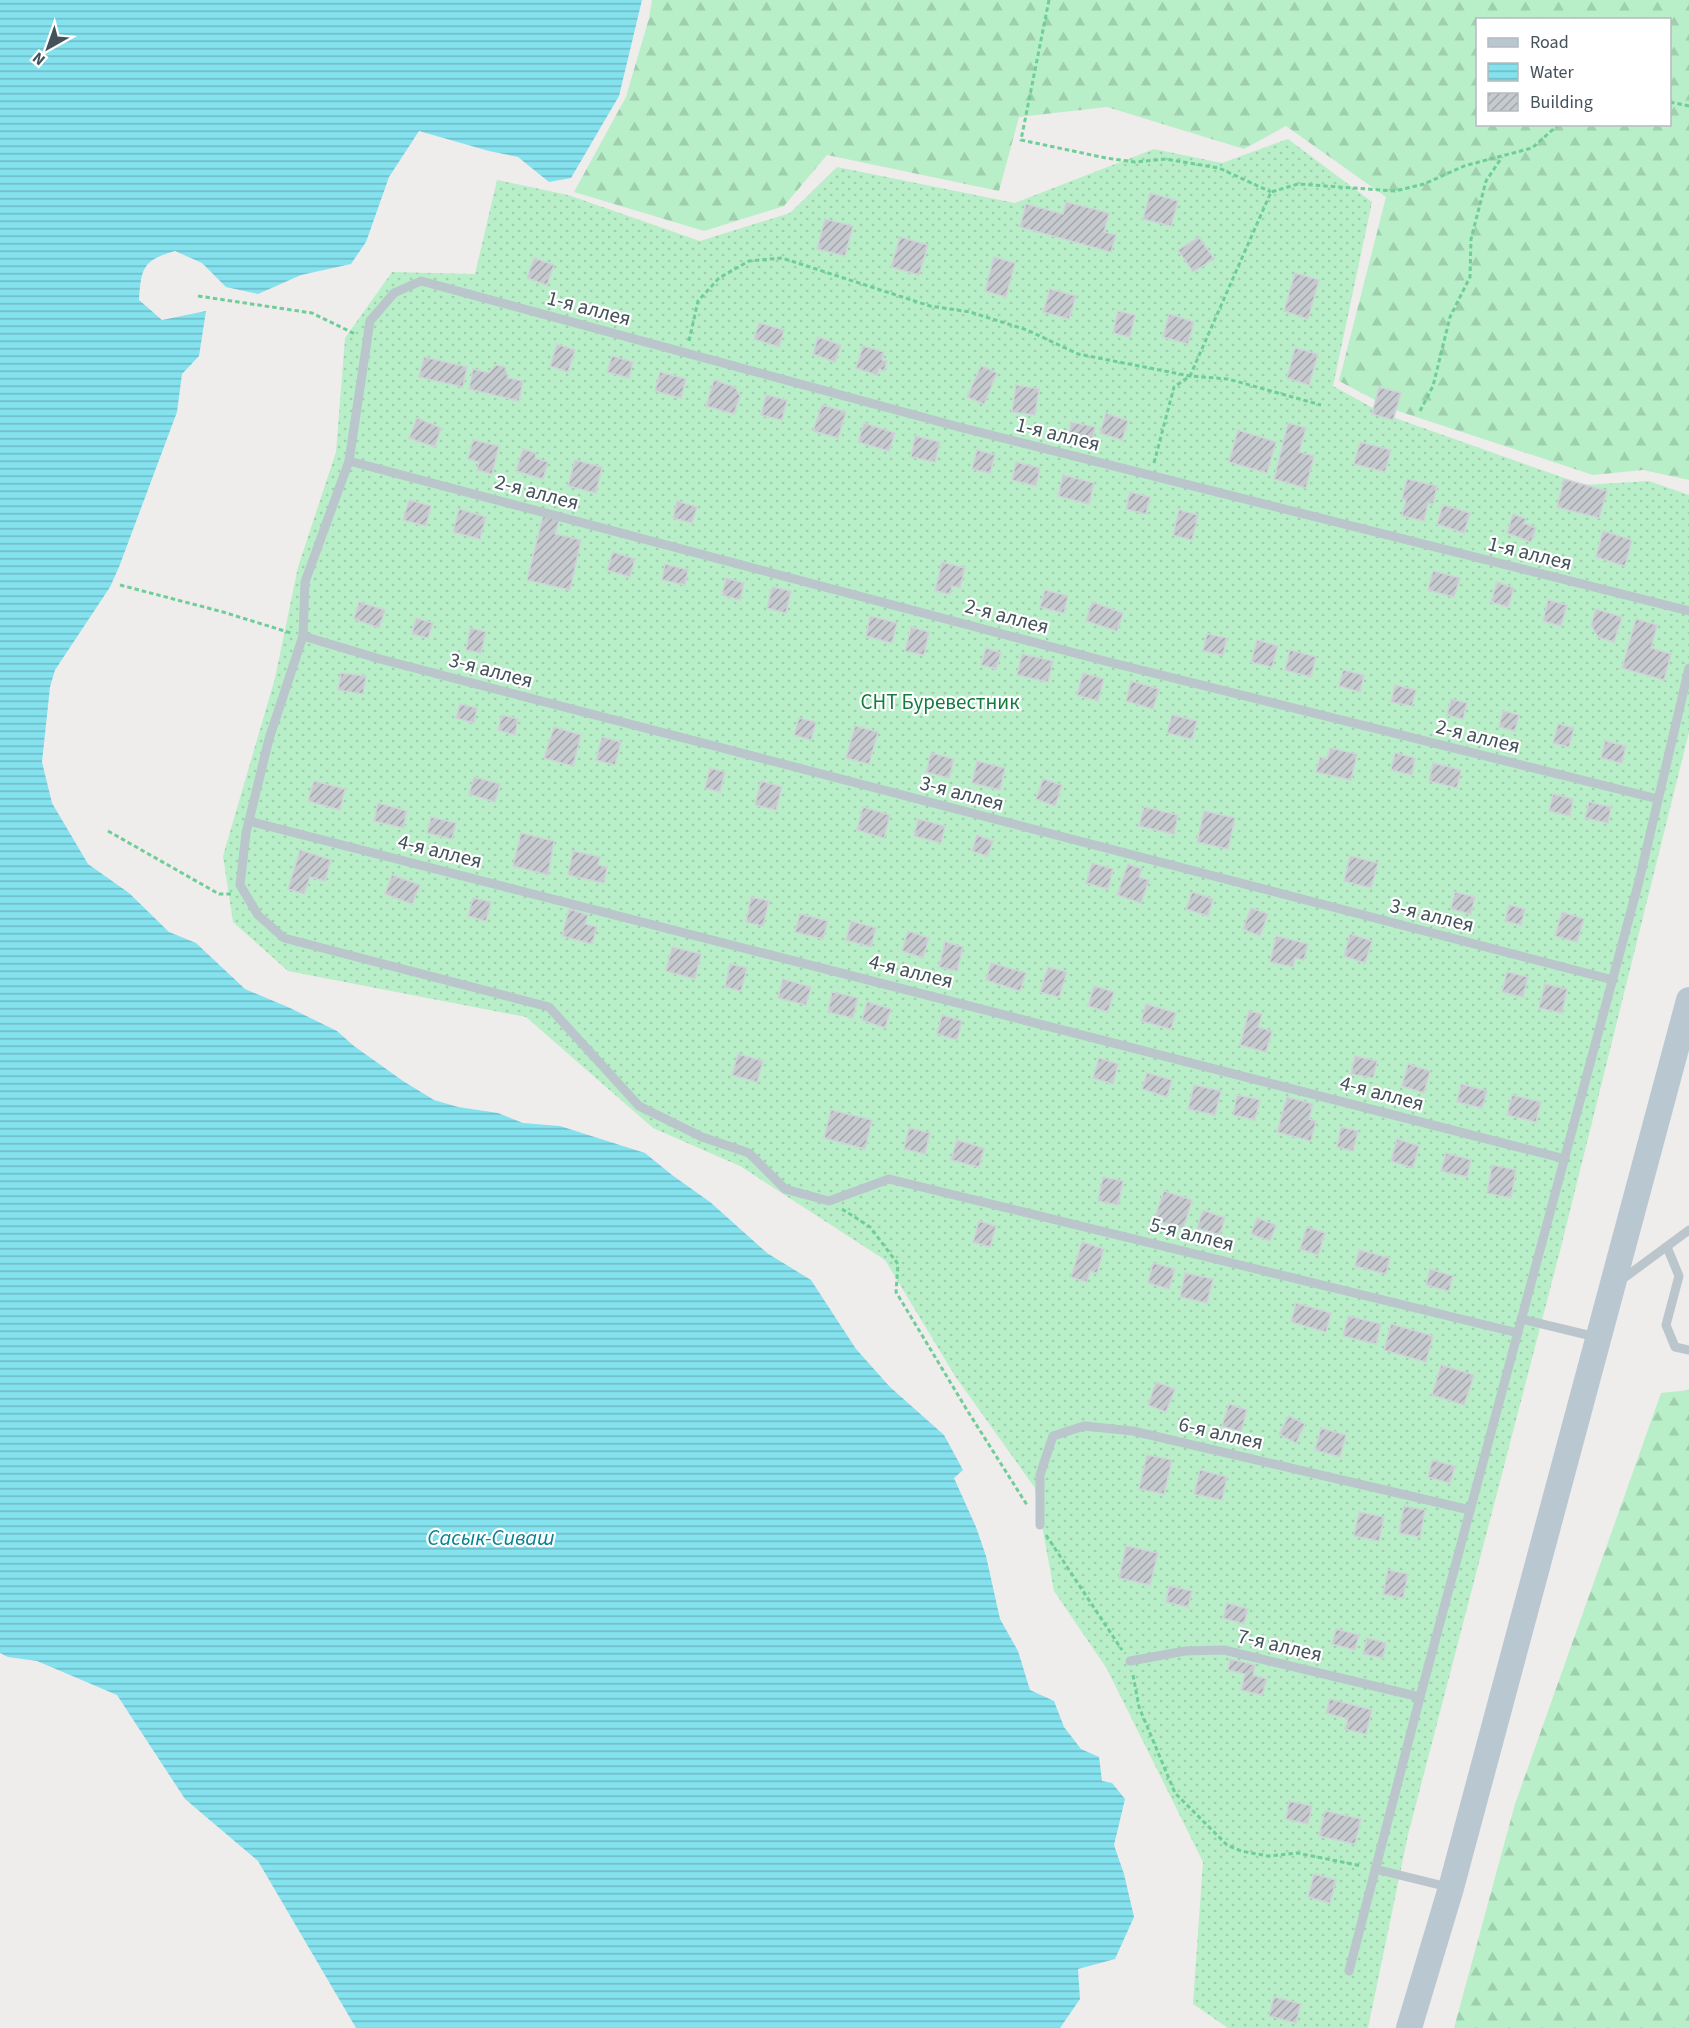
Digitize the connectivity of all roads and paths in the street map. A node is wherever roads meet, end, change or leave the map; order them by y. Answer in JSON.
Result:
{"nodes":[{"id":1,"x":1049,"y":0,"type":"edge"},
{"id":2,"x":1671,"y":102,"type":"edge"},
{"id":3,"x":1689,"y":106,"type":"edge"},
{"id":4,"x":1557,"y":126,"type":"edge"},
{"id":5,"x":1503,"y":156,"type":"junction"},
{"id":6,"x":1271,"y":192,"type":"junction"},
{"id":7,"x":198,"y":296,"type":"dead end"},
{"id":8,"x":368,"y":340,"type":"junction"},
{"id":9,"x":686,"y":353,"type":"junction"},
{"id":10,"x":1190,"y":376,"type":"junction"},
{"id":11,"x":1321,"y":405,"type":"dead end"},
{"id":12,"x":1420,"y":411,"type":"dead end"},
{"id":13,"x":349,"y":461,"type":"junction"},
{"id":14,"x":1150,"y":476,"type":"junction"},
{"id":15,"x":120,"y":585,"type":"dead end"},
{"id":16,"x":1689,"y":611,"type":"edge"},
{"id":17,"x":303,"y":636,"type":"junction"},
{"id":18,"x":1689,"y":668,"type":"edge"},
{"id":19,"x":1658,"y":799,"type":"junction"},
{"id":20,"x":249,"y":821,"type":"junction"},
{"id":21,"x":108,"y":831,"type":"dead end"},
{"id":22,"x":246,"y":894,"type":"junction"},
{"id":23,"x":1612,"y":980,"type":"junction"},
{"id":24,"x":1689,"y":999,"type":"edge"},
{"id":25,"x":1683,"y":1051,"type":"edge"},
{"id":26,"x":1564,"y":1159,"type":"junction"},
{"id":27,"x":1689,"y":1230,"type":"edge"},
{"id":28,"x":1666,"y":1247,"type":"junction"},
{"id":29,"x":1613,"y":1285,"type":"junction"},
{"id":30,"x":1521,"y":1319,"type":"junction"},
{"id":31,"x":1518,"y":1333,"type":"junction"},
{"id":32,"x":1599,"y":1338,"type":"junction"},
{"id":33,"x":1689,"y":1350,"type":"edge"},
{"id":34,"x":1470,"y":1510,"type":"junction"},
{"id":35,"x":1040,"y":1526,"type":"dead end"},
{"id":36,"x":1130,"y":1661,"type":"dead end"},
{"id":37,"x":1420,"y":1697,"type":"junction"},
{"id":38,"x":1227,"y":1845,"type":"dead end"},
{"id":39,"x":1375,"y":1869,"type":"junction"},
{"id":40,"x":1451,"y":1888,"type":"junction"},
{"id":41,"x":1349,"y":1971,"type":"dead end"},
{"id":42,"x":1409,"y":2028,"type":"edge"}],
"edges":[{"from":1,"to":6,"type":"path"},
{"from":2,"to":3,"type":"path"},
{"from":4,"to":5,"type":"path"},
{"from":5,"to":6,"type":"path"},
{"from":5,"to":12,"type":"path"},
{"from":6,"to":10,"type":"path"},
{"from":7,"to":8,"type":"path"},
{"from":8,"to":9,"type":"lane","name":"1-я аллея"},
{"from":8,"to":13,"type":"lane"},
{"from":9,"to":10,"type":"path"},
{"from":9,"to":14,"type":"lane","name":"1-я аллея"},
{"from":10,"to":11,"type":"path"},
{"from":10,"to":14,"type":"path"},
{"from":13,"to":17,"type":"lane"},
{"from":13,"to":19,"type":"lane","name":"2-я аллея"},
{"from":14,"to":16,"type":"lane","name":"1-я аллея"},
{"from":15,"to":17,"type":"path"},
{"from":17,"to":20,"type":"lane"},
{"from":17,"to":23,"type":"lane","name":"3-я аллея"},
{"from":18,"to":19,"type":"lane"},
{"from":19,"to":23,"type":"lane"},
{"from":20,"to":22,"type":"lane"},
{"from":20,"to":26,"type":"lane","name":"4-я аллея"},
{"from":21,"to":22,"type":"path"},
{"from":22,"to":31,"type":"lane","name":"5-я аллея"},
{"from":23,"to":26,"type":"lane"},
{"from":24,"to":25,"type":"main road"},
{"from":25,"to":29,"type":"main road"},
{"from":26,"to":30,"type":"lane"},
{"from":27,"to":28,"type":"lane"},
{"from":28,"to":29,"type":"lane"},
{"from":28,"to":33,"type":"lane"},
{"from":29,"to":32,"type":"main road"},
{"from":30,"to":31,"type":"lane"},
{"from":30,"to":32,"type":"lane"},
{"from":31,"to":34,"type":"lane"},
{"from":32,"to":40,"type":"main road"},
{"from":34,"to":35,"type":"lane","name":"6-я аллея"},
{"from":34,"to":37,"type":"lane"},
{"from":36,"to":37,"type":"lane","name":"7-я аллея"},
{"from":37,"to":39,"type":"lane"},
{"from":38,"to":39,"type":"path"},
{"from":39,"to":40,"type":"lane"},
{"from":39,"to":41,"type":"lane"},
{"from":40,"to":42,"type":"main road"}]}
